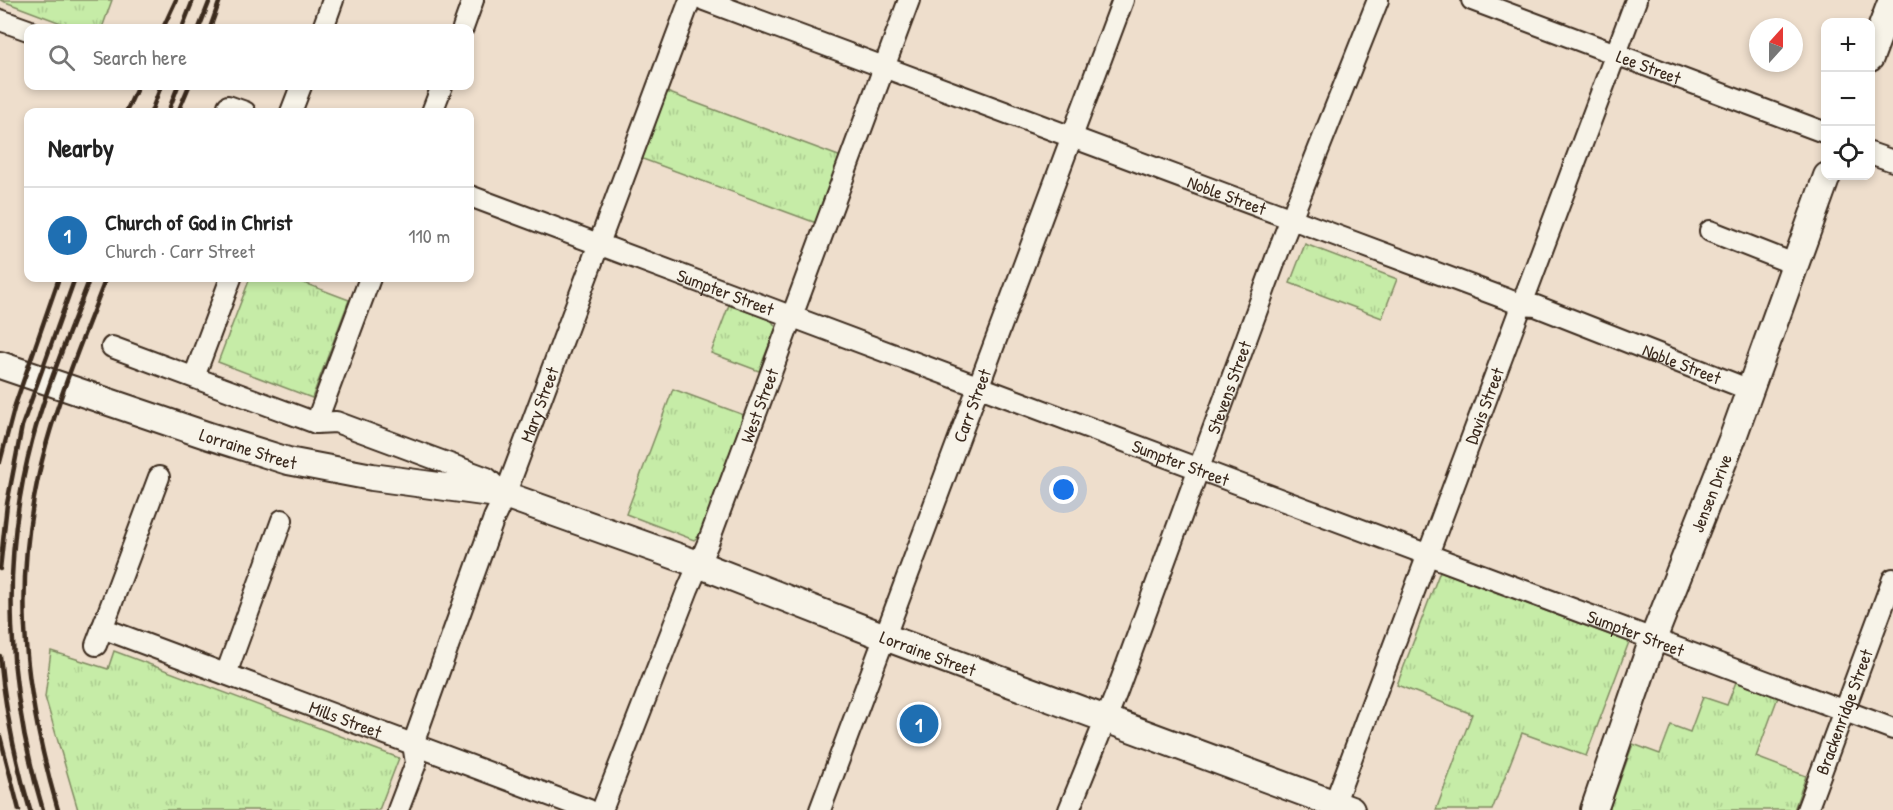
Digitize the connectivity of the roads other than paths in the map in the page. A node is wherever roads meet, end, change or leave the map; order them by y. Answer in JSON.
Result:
{"nodes":[{"id":1,"x":333,"y":0,"type":"edge"},
{"id":2,"x":473,"y":0,"type":"edge"},
{"id":3,"x":690,"y":0,"type":"edge"},
{"id":4,"x":704,"y":0,"type":"edge"},
{"id":5,"x":909,"y":0,"type":"edge"},
{"id":6,"x":1123,"y":0,"type":"edge"},
{"id":7,"x":1378,"y":0,"type":"edge"},
{"id":8,"x":1472,"y":0,"type":"edge"},
{"id":9,"x":1636,"y":0,"type":"edge"},
{"id":10,"x":1892,"y":0,"type":"edge"},
{"id":11,"x":0,"y":20,"type":"edge"},
{"id":12,"x":324,"y":24,"type":"edge"},
{"id":13,"x":464,"y":24,"type":"edge"},
{"id":14,"x":24,"y":29,"type":"edge"},
{"id":15,"x":1875,"y":45,"type":"edge"},
{"id":16,"x":1615,"y":55,"type":"junction"},
{"id":17,"x":885,"y":67,"type":"junction"},
{"id":18,"x":300,"y":90,"type":"edge"},
{"id":19,"x":440,"y":90,"type":"edge"},
{"id":20,"x":293,"y":108,"type":"edge"},
{"id":21,"x":434,"y":108,"type":"edge"},
{"id":22,"x":1821,"y":132,"type":"edge"},
{"id":23,"x":1072,"y":138,"type":"junction"},
{"id":24,"x":1875,"y":155,"type":"edge"},
{"id":25,"x":1893,"y":161,"type":"edge"},
{"id":26,"x":1826,"y":180,"type":"edge"},
{"id":27,"x":474,"y":198,"type":"edge"},
{"id":28,"x":1290,"y":219,"type":"junction"},
{"id":29,"x":1710,"y":231,"type":"dead end"},
{"id":30,"x":598,"y":245,"type":"junction"},
{"id":31,"x":1794,"y":264,"type":"junction"},
{"id":32,"x":230,"y":282,"type":"edge"},
{"id":33,"x":369,"y":282,"type":"edge"},
{"id":34,"x":1521,"y":305,"type":"junction"},
{"id":35,"x":793,"y":317,"type":"junction"},
{"id":36,"x":112,"y":346,"type":"dead end"},
{"id":37,"x":0,"y":365,"type":"edge"},
{"id":38,"x":194,"y":377,"type":"junction"},
{"id":39,"x":978,"y":387,"type":"junction"},
{"id":40,"x":1750,"y":390,"type":"junction"},
{"id":41,"x":316,"y":423,"type":"junction"},
{"id":42,"x":1198,"y":469,"type":"junction"},
{"id":43,"x":159,"y":477,"type":"dead end"},
{"id":44,"x":505,"y":495,"type":"junction"},
{"id":45,"x":282,"y":520,"type":"dead end"},
{"id":46,"x":1427,"y":554,"type":"junction"},
{"id":47,"x":698,"y":564,"type":"junction"},
{"id":48,"x":1893,"y":579,"type":"edge"},
{"id":49,"x":885,"y":637,"type":"junction"},
{"id":50,"x":1653,"y":639,"type":"junction"},
{"id":51,"x":226,"y":674,"type":"junction"},
{"id":52,"x":1845,"y":710,"type":"junction"},
{"id":53,"x":1106,"y":718,"type":"junction"},
{"id":54,"x":1893,"y":729,"type":"edge"},
{"id":55,"x":413,"y":744,"type":"junction"},
{"id":56,"x":1339,"y":808,"type":"edge"},
{"id":57,"x":398,"y":810,"type":"edge"},
{"id":58,"x":589,"y":810,"type":"edge"},
{"id":59,"x":602,"y":810,"type":"edge"},
{"id":60,"x":820,"y":810,"type":"edge"},
{"id":61,"x":1069,"y":810,"type":"edge"},
{"id":62,"x":1594,"y":810,"type":"edge"},
{"id":63,"x":1807,"y":810,"type":"edge"}],
"edges":[{"from":1,"to":12,"type":"street"},
{"from":2,"to":13,"type":"street"},
{"from":3,"to":30,"type":"street","name":"Mary Street"},
{"from":4,"to":17,"type":"street","name":"Noble Street"},
{"from":5,"to":17,"type":"street","name":"West Street"},
{"from":6,"to":23,"type":"street","name":"Carr Street"},
{"from":7,"to":28,"type":"street","name":"Stevens Street"},
{"from":8,"to":16,"type":"street","name":"Lee Street"},
{"from":9,"to":16,"type":"street","name":"Davis Street"},
{"from":10,"to":15,"type":"main road"},
{"from":11,"to":14,"type":"street"},
{"from":16,"to":22,"type":"street","name":"Lee Street"},
{"from":16,"to":34,"type":"street","name":"Davis Street"},
{"from":17,"to":23,"type":"street","name":"Noble Street"},
{"from":17,"to":35,"type":"street","name":"West Street"},
{"from":18,"to":20,"type":"street"},
{"from":19,"to":21,"type":"street"},
{"from":23,"to":28,"type":"street","name":"Noble Street"},
{"from":23,"to":39,"type":"street","name":"Carr Street"},
{"from":24,"to":25,"type":"street"},
{"from":26,"to":31,"type":"main road","name":"Jensen Drive"},
{"from":27,"to":30,"type":"street","name":"Sumpter Street"},
{"from":28,"to":34,"type":"street","name":"Noble Street"},
{"from":28,"to":42,"type":"street","name":"Stevens Street"},
{"from":29,"to":31,"type":"street"},
{"from":30,"to":35,"type":"street","name":"Sumpter Street"},
{"from":30,"to":44,"type":"street","name":"Mary Street"},
{"from":31,"to":40,"type":"main road","name":"Jensen Drive"},
{"from":32,"to":38,"type":"street"},
{"from":33,"to":41,"type":"street"},
{"from":34,"to":40,"type":"street","name":"Noble Street"},
{"from":34,"to":46,"type":"street","name":"Davis Street"},
{"from":35,"to":39,"type":"street","name":"Sumpter Street"},
{"from":35,"to":47,"type":"street","name":"West Street"},
{"from":36,"to":38,"type":"street","name":"Lorraine Street"},
{"from":37,"to":44,"type":"main road","name":"Lorraine Street"},
{"from":38,"to":41,"type":"street","name":"Lorraine Street"},
{"from":39,"to":42,"type":"street","name":"Sumpter Street"},
{"from":39,"to":49,"type":"street","name":"Carr Street"},
{"from":40,"to":50,"type":"main road","name":"Jensen Drive"},
{"from":41,"to":44,"type":"street","name":"Lorraine Street"},
{"from":42,"to":46,"type":"street","name":"Sumpter Street"},
{"from":42,"to":53,"type":"street","name":"Stevens Street"},
{"from":43,"to":51,"type":"street","name":"Mills Street"},
{"from":44,"to":47,"type":"main road","name":"Lorraine Street"},
{"from":44,"to":55,"type":"street","name":"Mary Street"},
{"from":45,"to":51,"type":"street"},
{"from":46,"to":50,"type":"street","name":"Sumpter Street"},
{"from":46,"to":56,"type":"street","name":"Davis Street"},
{"from":47,"to":49,"type":"main road","name":"Lorraine Street"},
{"from":47,"to":59,"type":"street","name":"West Street"},
{"from":48,"to":52,"type":"street","name":"Brackenridge Street"},
{"from":49,"to":53,"type":"main road","name":"Lorraine Street"},
{"from":49,"to":60,"type":"street","name":"Carr Street"},
{"from":50,"to":52,"type":"street","name":"Sumpter Street"},
{"from":50,"to":62,"type":"main road","name":"Jensen Drive"},
{"from":51,"to":55,"type":"street","name":"Mills Street"},
{"from":52,"to":54,"type":"street","name":"Sumpter Street"},
{"from":52,"to":63,"type":"street","name":"Brackenridge Street"},
{"from":53,"to":56,"type":"main road","name":"Lorraine Street"},
{"from":53,"to":61,"type":"street","name":"Stevens Street"},
{"from":55,"to":57,"type":"street","name":"Mary Street"},
{"from":55,"to":58,"type":"street","name":"Mills Street"}]}
